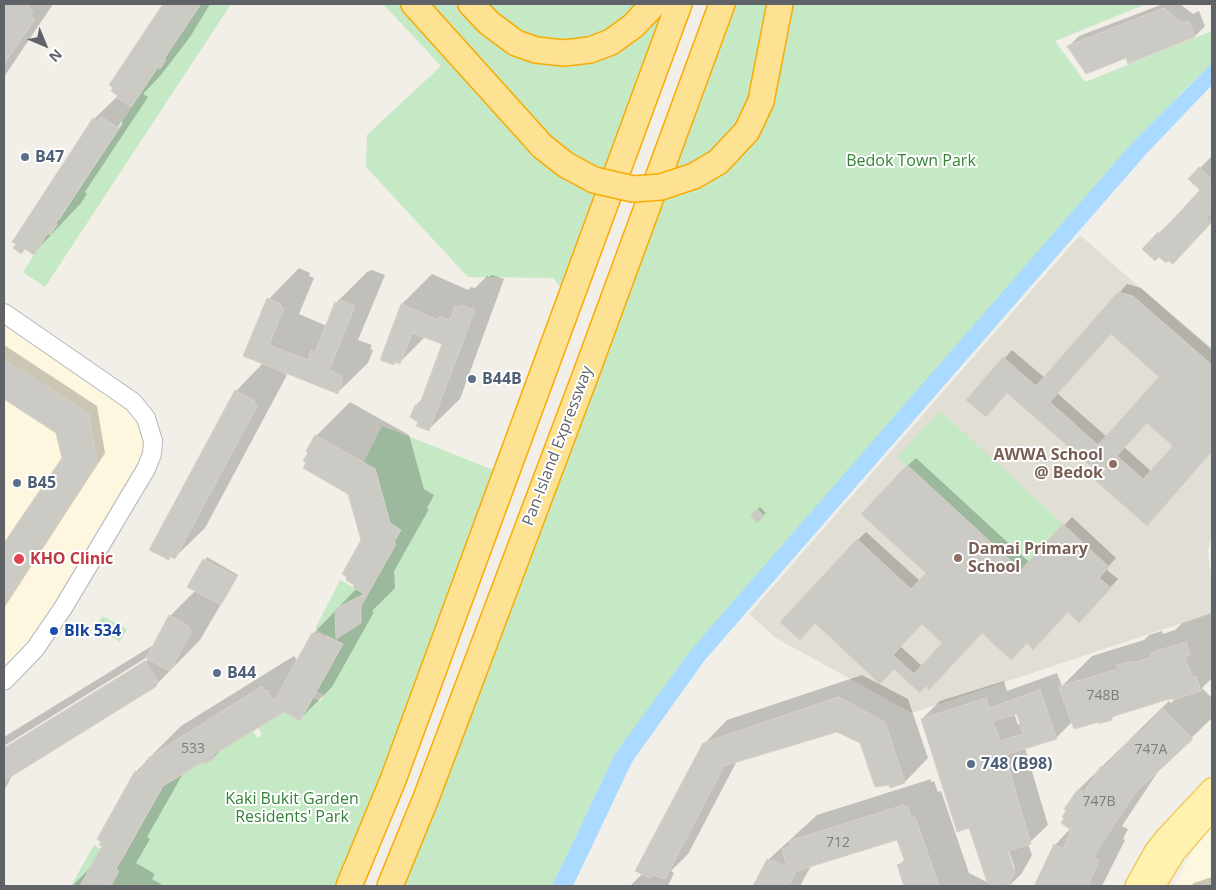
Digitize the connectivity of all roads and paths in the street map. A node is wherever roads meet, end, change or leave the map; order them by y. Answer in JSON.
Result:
{"nodes":[{"id":1,"x":414,"y":4,"type":"edge"},
{"id":2,"x":472,"y":4,"type":"edge"},
{"id":3,"x":654,"y":4,"type":"edge"},
{"id":4,"x":679,"y":4,"type":"edge"},
{"id":5,"x":722,"y":4,"type":"edge"},
{"id":6,"x":780,"y":4,"type":"edge"},
{"id":7,"x":4,"y":313,"type":"edge"},
{"id":8,"x":4,"y":681,"type":"edge"},
{"id":9,"x":1210,"y":795,"type":"edge"},
{"id":10,"x":349,"y":886,"type":"edge"},
{"id":11,"x":390,"y":886,"type":"edge"},
{"id":12,"x":1136,"y":886,"type":"edge"},
{"id":13,"x":1154,"y":886,"type":"edge"}],
"edges":[{"from":1,"to":6,"type":"highway","bridge":true},
{"from":2,"to":3,"type":"highway"},
{"from":4,"to":10,"type":"highway"},
{"from":5,"to":11,"type":"highway","name":"Pan-Island Expressway"},
{"from":7,"to":8,"type":"street"},
{"from":9,"to":12,"type":"main road"},
{"from":9,"to":13,"type":"main road"}]}
